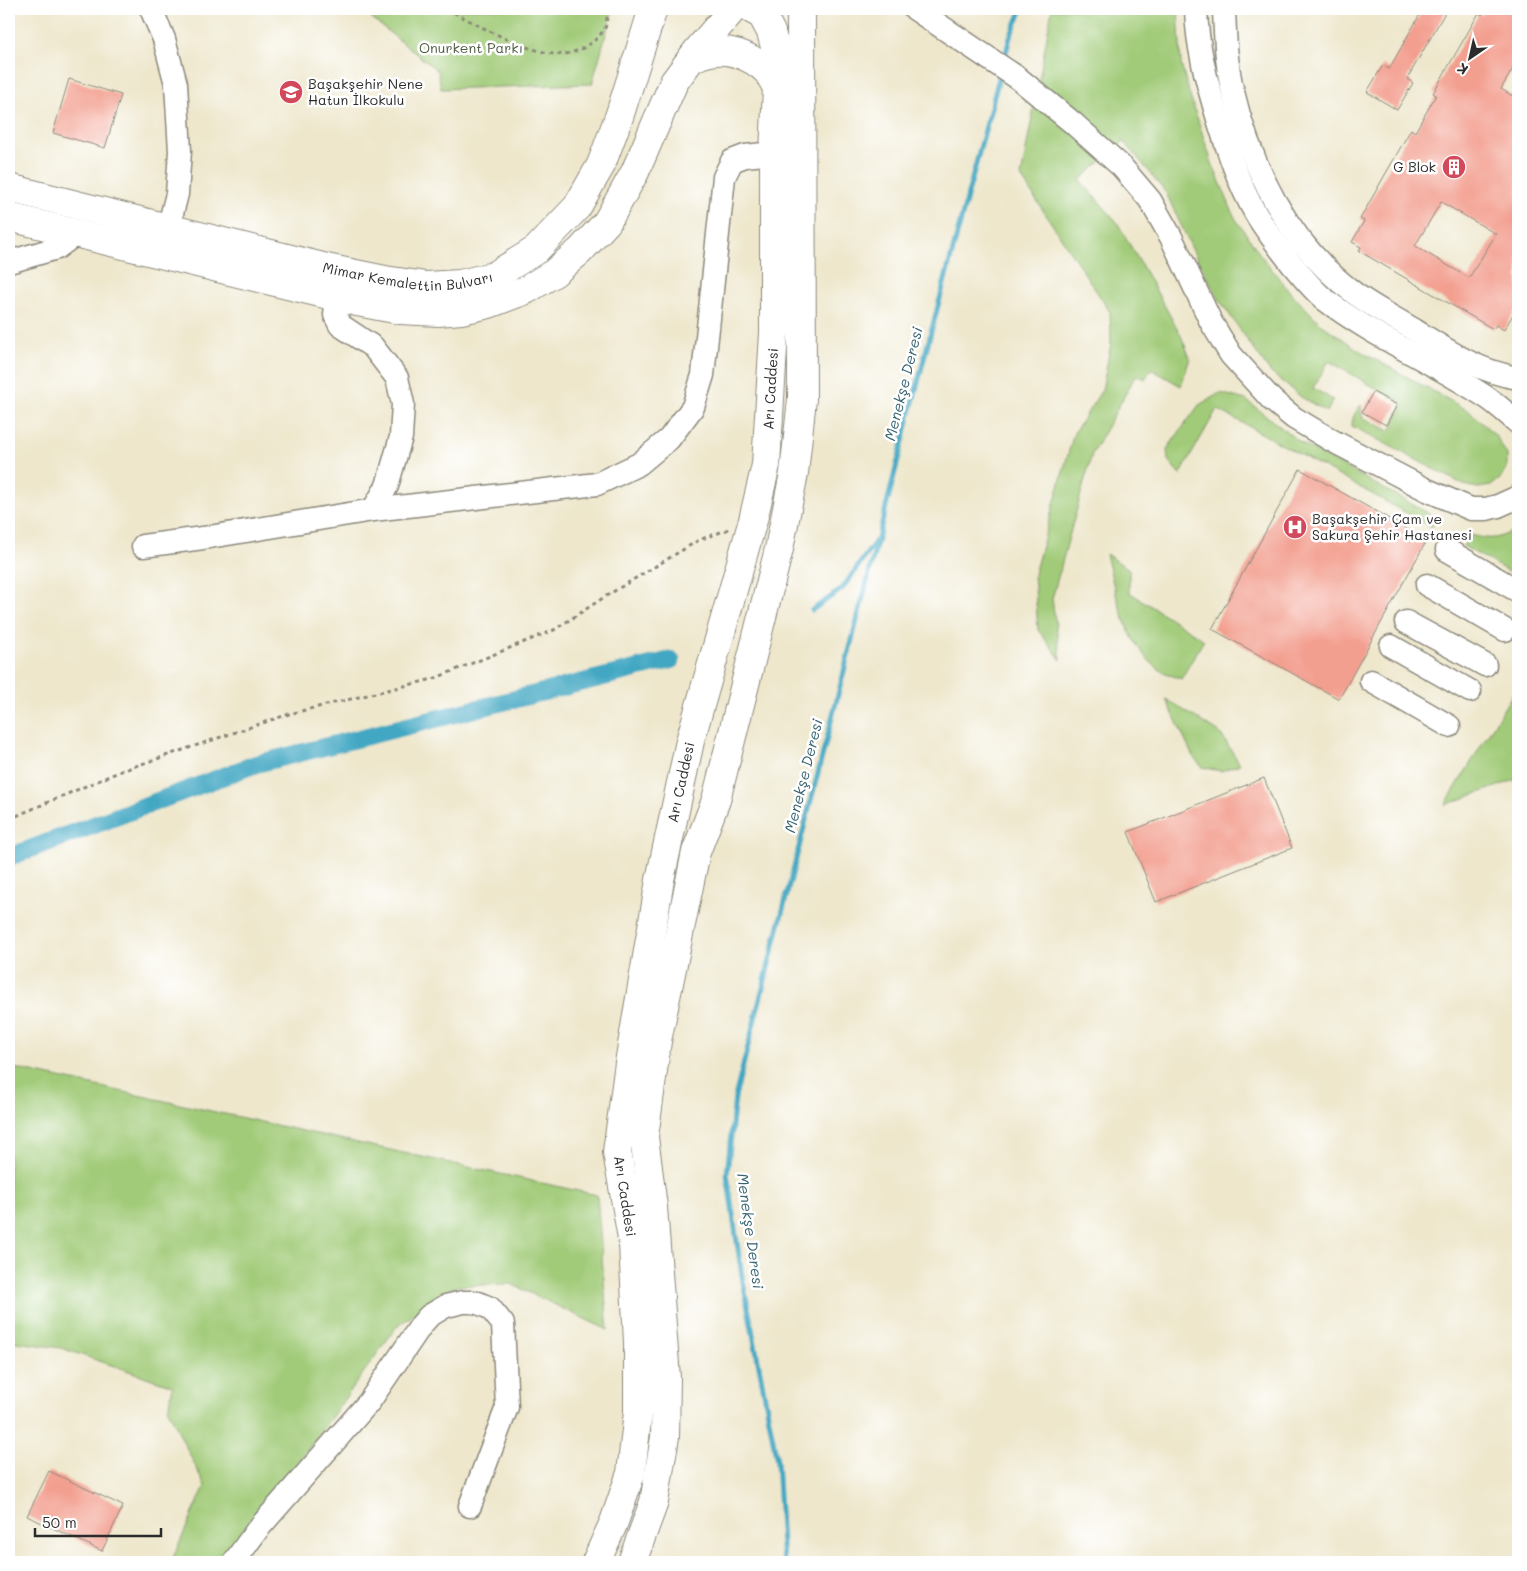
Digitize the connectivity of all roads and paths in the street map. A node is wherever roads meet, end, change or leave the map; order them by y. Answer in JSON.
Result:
{"nodes":[{"id":1,"x":151,"y":9,"type":"edge"},
{"id":2,"x":447,"y":9,"type":"edge"},
{"id":3,"x":608,"y":9,"type":"edge"},
{"id":4,"x":653,"y":9,"type":"edge"},
{"id":5,"x":733,"y":9,"type":"edge"},
{"id":6,"x":751,"y":9,"type":"edge"},
{"id":7,"x":801,"y":9,"type":"edge"},
{"id":8,"x":915,"y":9,"type":"edge"},
{"id":9,"x":1196,"y":9,"type":"edge"},
{"id":10,"x":1224,"y":9,"type":"edge"},
{"id":11,"x":691,"y":59,"type":"junction"},
{"id":12,"x":777,"y":88,"type":"junction"},
{"id":13,"x":774,"y":153,"type":"junction"},
{"id":14,"x":9,"y":188,"type":"edge"},
{"id":15,"x":9,"y":217,"type":"edge"},
{"id":16,"x":168,"y":228,"type":"junction"},
{"id":17,"x":76,"y":234,"type":"junction"},
{"id":18,"x":9,"y":262,"type":"edge"},
{"id":19,"x":337,"y":297,"type":"junction"},
{"id":20,"x":1518,"y":378,"type":"edge"},
{"id":21,"x":1518,"y":423,"type":"edge"},
{"id":22,"x":1518,"y":479,"type":"edge"},
{"id":23,"x":1518,"y":497,"type":"edge"},
{"id":24,"x":1498,"y":506,"type":"junction"},
{"id":25,"x":373,"y":510,"type":"junction"},
{"id":26,"x":753,"y":520,"type":"junction"},
{"id":27,"x":143,"y":546,"type":"dead end"},
{"id":28,"x":1447,"y":550,"type":"dead end"},
{"id":29,"x":1427,"y":585,"type":"dead end"},
{"id":30,"x":1518,"y":591,"type":"edge"},
{"id":31,"x":1406,"y":622,"type":"dead end"},
{"id":32,"x":1505,"y":630,"type":"dead end"},
{"id":33,"x":1391,"y":646,"type":"dead end"},
{"id":34,"x":1485,"y":665,"type":"dead end"},
{"id":35,"x":1371,"y":681,"type":"dead end"},
{"id":36,"x":1470,"y":691,"type":"dead end"},
{"id":37,"x":1449,"y":726,"type":"dead end"},
{"id":38,"x":9,"y":819,"type":"edge"},
{"id":39,"x":470,"y":1506,"type":"dead end"},
{"id":40,"x":234,"y":1562,"type":"edge"},
{"id":41,"x":596,"y":1562,"type":"edge"},
{"id":42,"x":632,"y":1562,"type":"edge"}],
"edges":[{"from":1,"to":16,"type":"street"},
{"from":2,"to":3,"type":"path"},
{"from":4,"to":16,"type":"main road","name":"Mimar Kemalettin Bulvarı"},
{"from":5,"to":11,"type":"main road"},
{"from":6,"to":12,"type":"main road","name":"Arı Caddesi"},
{"from":7,"to":42,"type":"main road","name":"Arı Caddesi"},
{"from":8,"to":24,"type":"street"},
{"from":9,"to":21,"type":"street"},
{"from":10,"to":20,"type":"street"},
{"from":11,"to":12,"type":"main road"},
{"from":11,"to":19,"type":"main road"},
{"from":12,"to":13,"type":"main road","name":"Arı Caddesi"},
{"from":13,"to":25,"type":"street"},
{"from":13,"to":26,"type":"main road","name":"Arı Caddesi"},
{"from":14,"to":16,"type":"main road","name":"Mimar Kemalettin Bulvarı"},
{"from":15,"to":17,"type":"main road"},
{"from":17,"to":18,"type":"street"},
{"from":17,"to":19,"type":"main road"},
{"from":19,"to":25,"type":"street"},
{"from":22,"to":24,"type":"street"},
{"from":23,"to":24,"type":"street"},
{"from":25,"to":27,"type":"street"},
{"from":26,"to":38,"type":"path"},
{"from":26,"to":41,"type":"main road","name":"Arı Caddesi"},
{"from":28,"to":30,"type":"street"},
{"from":29,"to":32,"type":"street"},
{"from":31,"to":34,"type":"street"},
{"from":33,"to":36,"type":"street"},
{"from":35,"to":37,"type":"street"},
{"from":39,"to":40,"type":"street"}]}
